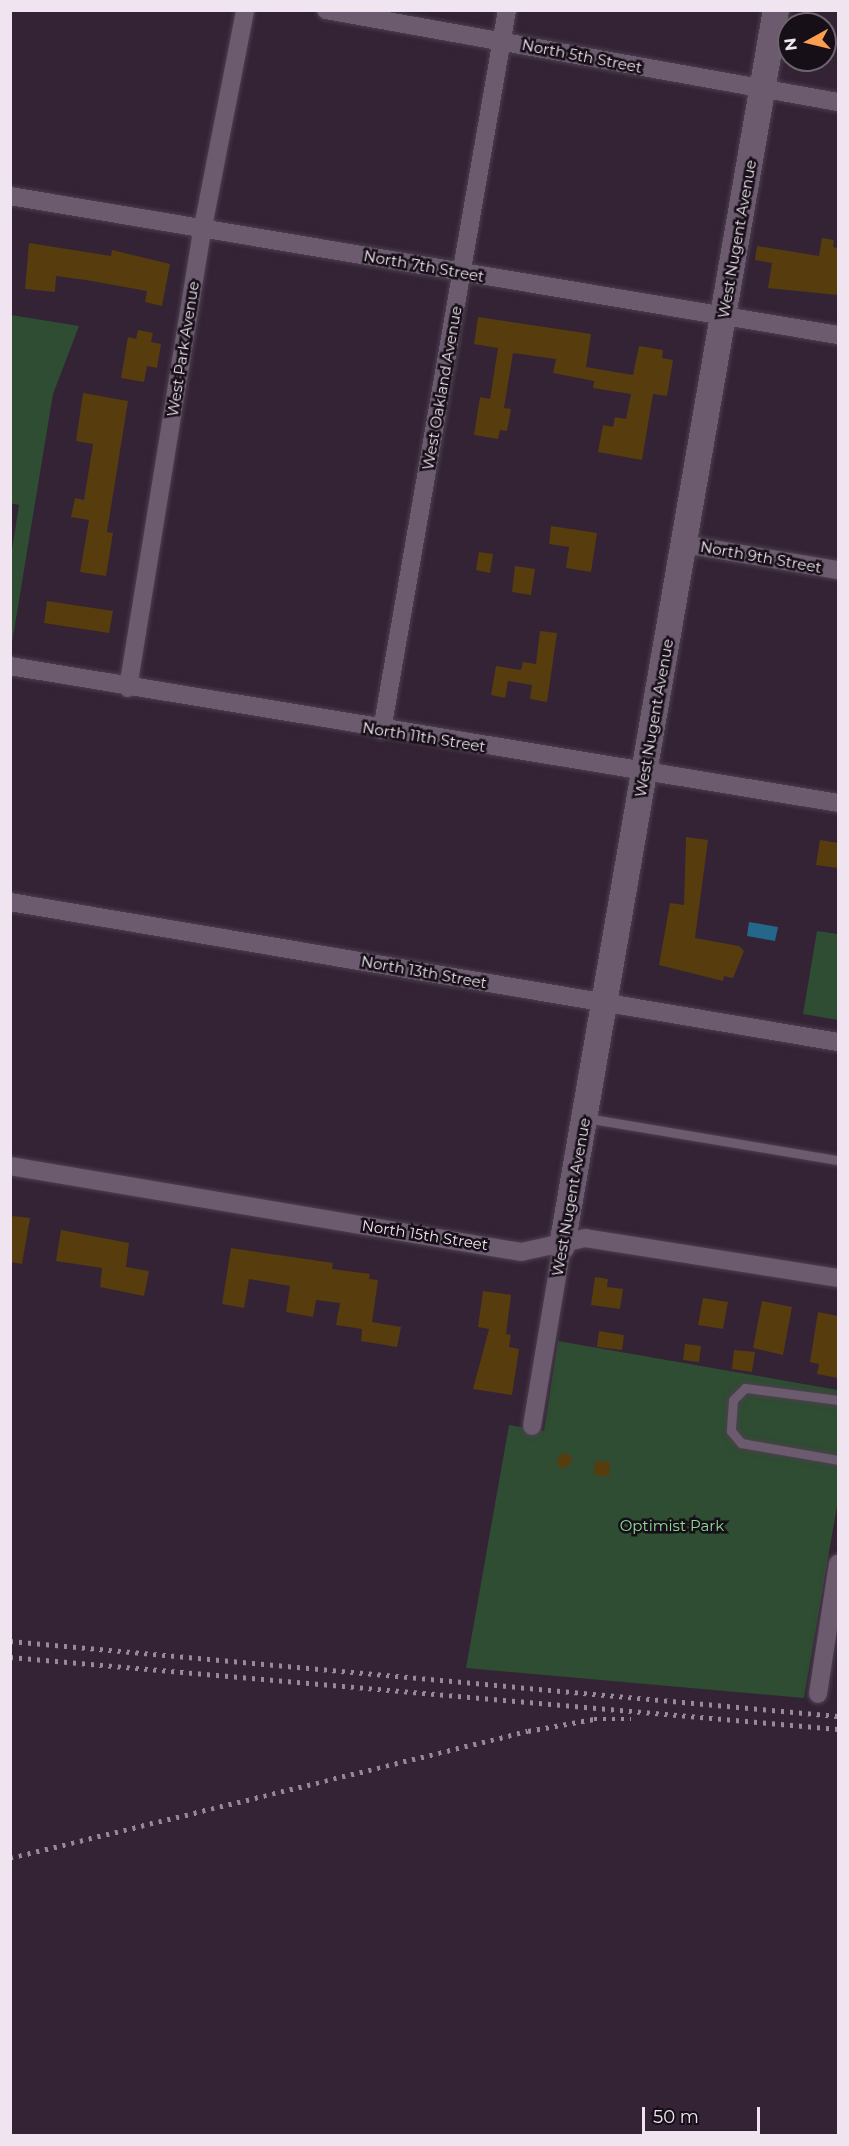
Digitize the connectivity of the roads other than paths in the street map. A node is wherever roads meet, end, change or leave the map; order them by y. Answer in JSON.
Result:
{"nodes":[{"id":1,"x":245,"y":10,"type":"edge"},
{"id":2,"x":326,"y":10,"type":"edge"},
{"id":3,"x":507,"y":10,"type":"edge"},
{"id":4,"x":776,"y":10,"type":"edge"},
{"id":5,"x":502,"y":41,"type":"junction"},
{"id":6,"x":762,"y":90,"type":"junction"},
{"id":7,"x":838,"y":102,"type":"edge"},
{"id":8,"x":10,"y":196,"type":"edge"},
{"id":9,"x":203,"y":227,"type":"junction"},
{"id":10,"x":462,"y":273,"type":"junction"},
{"id":11,"x":723,"y":316,"type":"junction"},
{"id":12,"x":838,"y":335,"type":"edge"},
{"id":13,"x":684,"y":544,"type":"junction"},
{"id":14,"x":838,"y":570,"type":"edge"},
{"id":15,"x":10,"y":666,"type":"edge"},
{"id":16,"x":128,"y":688,"type":"junction"},
{"id":17,"x":382,"y":730,"type":"junction"},
{"id":18,"x":644,"y":773,"type":"junction"},
{"id":19,"x":838,"y":803,"type":"edge"},
{"id":20,"x":10,"y":902,"type":"edge"},
{"id":21,"x":605,"y":1003,"type":"junction"},
{"id":22,"x":838,"y":1042,"type":"edge"},
{"id":23,"x":584,"y":1118,"type":"junction"},
{"id":24,"x":838,"y":1160,"type":"edge"},
{"id":25,"x":10,"y":1166,"type":"edge"},
{"id":26,"x":562,"y":1246,"type":"junction"},
{"id":27,"x":838,"y":1278,"type":"edge"},
{"id":28,"x":838,"y":1401,"type":"edge"},
{"id":29,"x":532,"y":1426,"type":"dead end"},
{"id":30,"x":838,"y":1460,"type":"edge"},
{"id":31,"x":838,"y":1564,"type":"edge"},
{"id":32,"x":835,"y":1606,"type":"edge"},
{"id":33,"x":818,"y":1694,"type":"dead end"}],
"edges":[{"from":1,"to":9,"type":"street","name":"West Park Avenue"},
{"from":2,"to":5,"type":"street","name":"North 5th Street"},
{"from":3,"to":5,"type":"street","name":"West Oakland Avenue"},
{"from":4,"to":6,"type":"street","name":"West Nugent Avenue"},
{"from":5,"to":6,"type":"street","name":"North 5th Street"},
{"from":5,"to":10,"type":"street","name":"West Oakland Avenue"},
{"from":6,"to":7,"type":"street","name":"North 5th Street"},
{"from":6,"to":11,"type":"street","name":"West Nugent Avenue"},
{"from":8,"to":9,"type":"street","name":"North 7th Street"},
{"from":9,"to":10,"type":"street","name":"North 7th Street"},
{"from":9,"to":16,"type":"street","name":"West Park Avenue"},
{"from":10,"to":11,"type":"street","name":"North 7th Street"},
{"from":10,"to":17,"type":"street","name":"West Oakland Avenue"},
{"from":11,"to":12,"type":"street","name":"North 7th Street"},
{"from":11,"to":13,"type":"street","name":"West Nugent Avenue"},
{"from":13,"to":14,"type":"street","name":"North 9th Street"},
{"from":13,"to":18,"type":"street","name":"West Nugent Avenue"},
{"from":15,"to":16,"type":"street","name":"North 11th Street"},
{"from":16,"to":17,"type":"street","name":"North 11th Street"},
{"from":17,"to":18,"type":"street","name":"North 11th Street"},
{"from":18,"to":19,"type":"street","name":"North 11th Street"},
{"from":18,"to":21,"type":"street","name":"West Nugent Avenue"},
{"from":20,"to":21,"type":"street","name":"North 13th Street"},
{"from":21,"to":22,"type":"street","name":"North 13th Street"},
{"from":21,"to":23,"type":"street","name":"West Nugent Avenue"},
{"from":23,"to":24,"type":"lane"},
{"from":23,"to":26,"type":"street","name":"West Nugent Avenue"},
{"from":25,"to":26,"type":"street","name":"North 15th Street"},
{"from":26,"to":27,"type":"street","name":"North 15th Street"},
{"from":26,"to":29,"type":"street","name":"West Nugent Avenue"},
{"from":28,"to":30,"type":"lane"},
{"from":31,"to":32,"type":"street"},
{"from":32,"to":33,"type":"street"}]}
